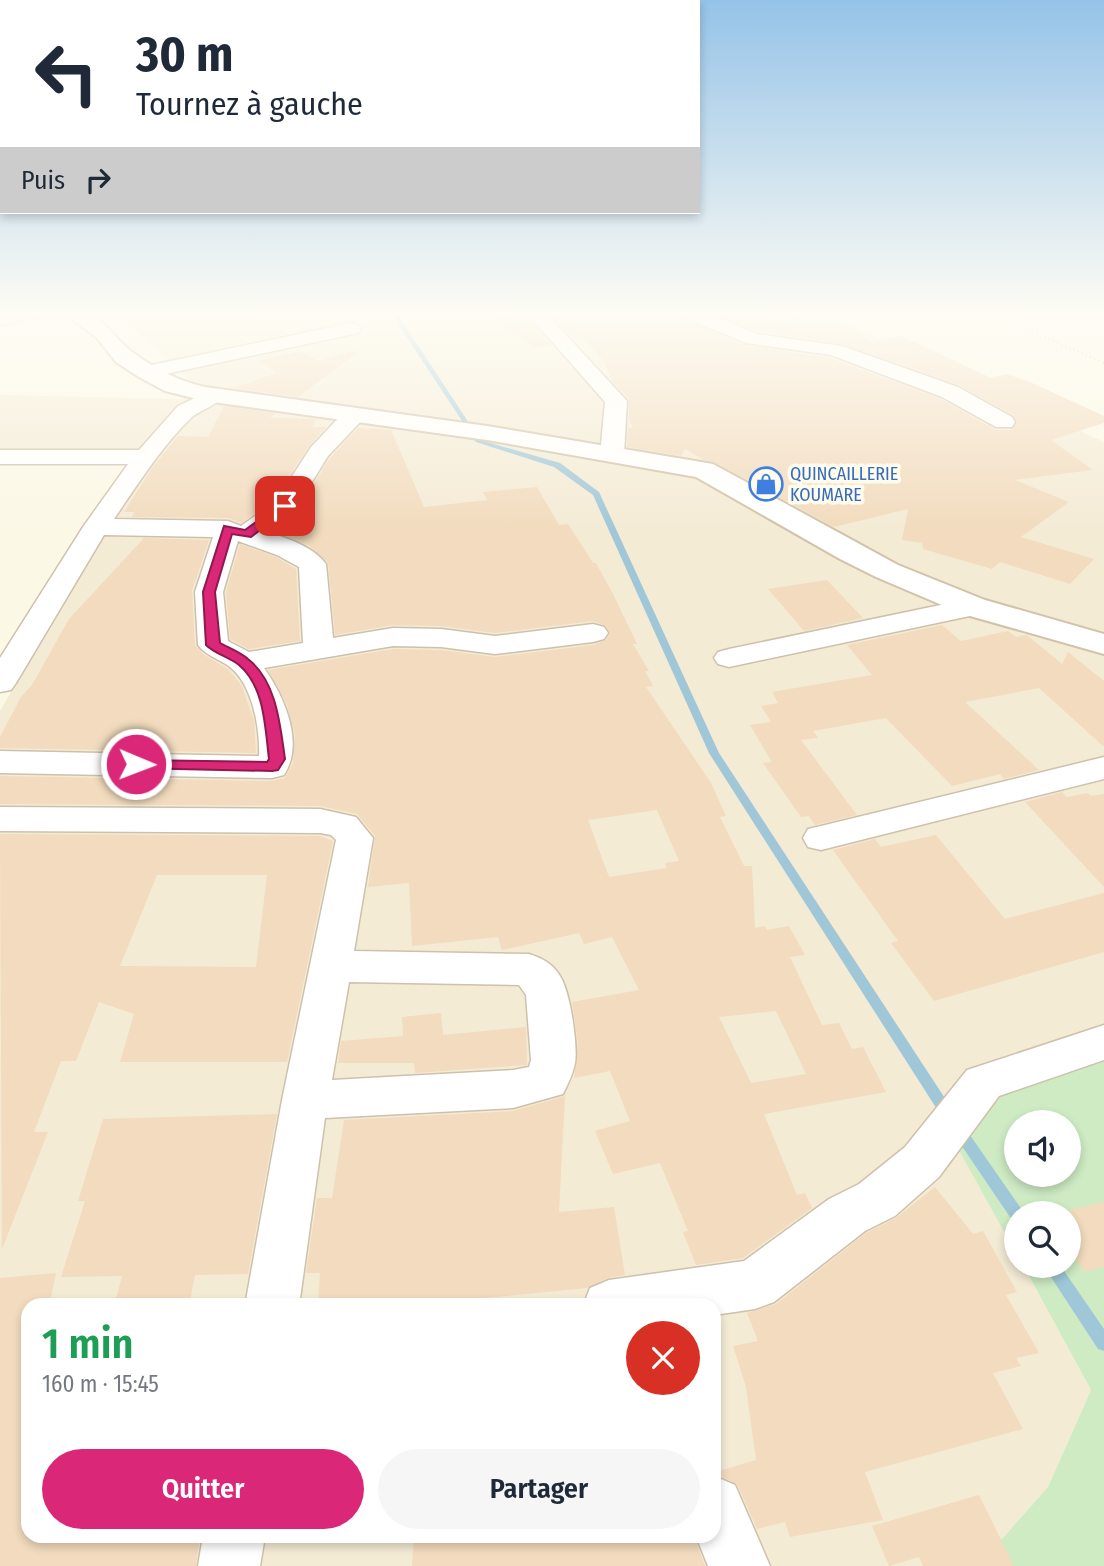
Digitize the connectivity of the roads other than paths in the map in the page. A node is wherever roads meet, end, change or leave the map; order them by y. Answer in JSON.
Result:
{"nodes":[{"id":1,"x":171,"y":385,"type":"edge"},
{"id":2,"x":602,"y":385,"type":"edge"},
{"id":3,"x":931,"y":385,"type":"edge"},
{"id":4,"x":213,"y":395,"type":"junction"},
{"id":5,"x":355,"y":414,"type":"junction"},
{"id":6,"x":1004,"y":422,"type":"dead end"},
{"id":7,"x":612,"y":454,"type":"junction"},
{"id":8,"x":0,"y":457,"type":"edge"},
{"id":9,"x":145,"y":457,"type":"junction"},
{"id":10,"x":96,"y":527,"type":"junction"},
{"id":11,"x":237,"y":531,"type":"junction"},
{"id":12,"x":974,"y":607,"type":"junction"},
{"id":13,"x":593,"y":633,"type":"dead end"},
{"id":14,"x":1104,"y":644,"type":"edge"},
{"id":15,"x":319,"y":651,"type":"junction"},
{"id":16,"x":729,"y":659,"type":"dead end"},
{"id":17,"x":244,"y":662,"type":"junction"},
{"id":18,"x":0,"y":683,"type":"edge"},
{"id":19,"x":0,"y":762,"type":"edge"},
{"id":20,"x":1104,"y":768,"type":"edge"},
{"id":21,"x":0,"y":819,"type":"edge"},
{"id":22,"x":821,"y":838,"type":"dead end"},
{"id":23,"x":331,"y":967,"type":"junction"},
{"id":24,"x":1104,"y":1042,"type":"edge"},
{"id":25,"x":305,"y":1100,"type":"junction"},
{"id":26,"x":273,"y":1298,"type":"edge"},
{"id":27,"x":681,"y":1298,"type":"edge"},
{"id":28,"x":721,"y":1523,"type":"edge"},
{"id":29,"x":233,"y":1543,"type":"edge"},
{"id":30,"x":229,"y":1566,"type":"edge"},
{"id":31,"x":739,"y":1566,"type":"edge"}],
"edges":[{"from":1,"to":4,"type":"street"},
{"from":2,"to":7,"type":"street"},
{"from":3,"to":6,"type":"street"},
{"from":4,"to":5,"type":"street"},
{"from":4,"to":9,"type":"street"},
{"from":5,"to":7,"type":"street"},
{"from":5,"to":11,"type":"street"},
{"from":7,"to":12,"type":"street"},
{"from":8,"to":9,"type":"street"},
{"from":9,"to":10,"type":"street"},
{"from":10,"to":11,"type":"street"},
{"from":10,"to":18,"type":"street"},
{"from":11,"to":15,"type":"street"},
{"from":11,"to":17,"type":"street"},
{"from":12,"to":14,"type":"street"},
{"from":12,"to":16,"type":"street"},
{"from":13,"to":15,"type":"street"},
{"from":15,"to":17,"type":"street"},
{"from":17,"to":19,"type":"street"},
{"from":20,"to":22,"type":"street"},
{"from":21,"to":23,"type":"street"},
{"from":23,"to":25,"type":"street"},
{"from":23,"to":25,"type":"street"},
{"from":24,"to":27,"type":"street"},
{"from":25,"to":26,"type":"street"},
{"from":28,"to":31,"type":"street"},
{"from":29,"to":30,"type":"street"}]}
